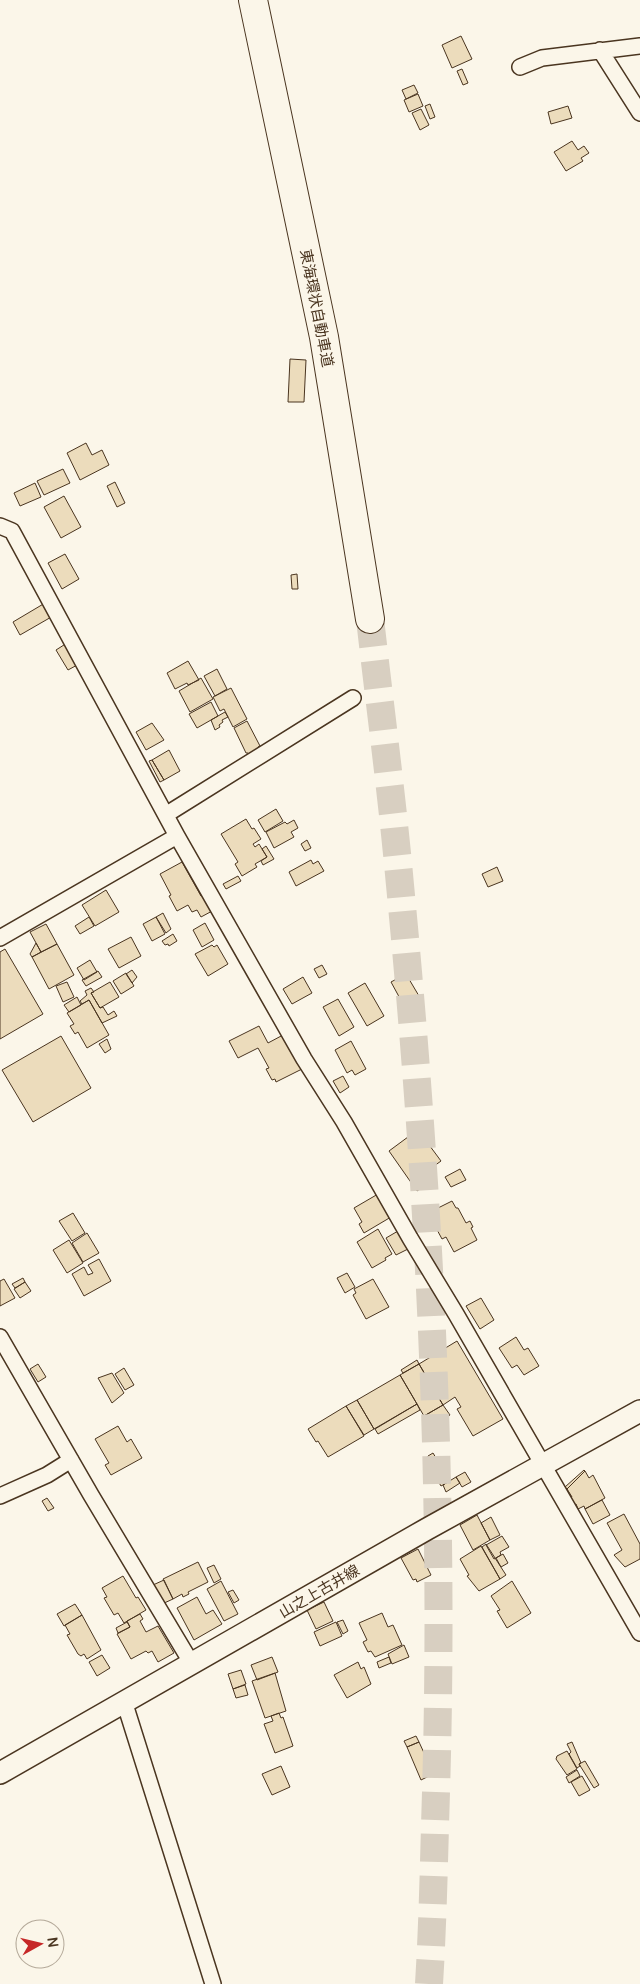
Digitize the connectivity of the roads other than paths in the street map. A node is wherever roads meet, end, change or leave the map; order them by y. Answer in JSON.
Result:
{"nodes":[{"id":1,"x":252,"y":0,"type":"edge"},
{"id":2,"x":640,"y":46,"type":"edge"},
{"id":3,"x":600,"y":50,"type":"junction"},
{"id":4,"x":520,"y":67,"type":"dead end"},
{"id":5,"x":640,"y":113,"type":"edge"},
{"id":6,"x":0,"y":526,"type":"edge"},
{"id":7,"x":370,"y":619,"type":"tunnel mouth"},
{"id":8,"x":353,"y":698,"type":"dead end"},
{"id":9,"x":167,"y":814,"type":"junction"},
{"id":10,"x":178,"y":836,"type":"junction"},
{"id":11,"x":0,"y":938,"type":"edge"},
{"id":12,"x":0,"y":1337,"type":"edge"},
{"id":13,"x":640,"y":1411,"type":"edge"},
{"id":14,"x":71,"y":1460,"type":"junction"},
{"id":15,"x":544,"y":1465,"type":"junction"},
{"id":16,"x":0,"y":1496,"type":"edge"},
{"id":17,"x":640,"y":1633,"type":"edge"},
{"id":18,"x":192,"y":1664,"type":"junction"},
{"id":19,"x":124,"y":1702,"type":"junction"},
{"id":20,"x":0,"y":1773,"type":"edge"},
{"id":21,"x":213,"y":1984,"type":"edge"}],
"edges":[{"from":1,"to":7,"type":"highway","name":"東海環状自動車道"},
{"from":2,"to":3,"type":"street"},
{"from":3,"to":4,"type":"street"},
{"from":3,"to":5,"type":"street"},
{"from":6,"to":9,"type":"street"},
{"from":8,"to":9,"type":"street"},
{"from":9,"to":10,"type":"street"},
{"from":10,"to":11,"type":"street"},
{"from":10,"to":15,"type":"street"},
{"from":12,"to":14,"type":"street"},
{"from":13,"to":15,"type":"main road","name":"山之上古井線"},
{"from":14,"to":16,"type":"street"},
{"from":14,"to":18,"type":"street"},
{"from":15,"to":17,"type":"street"},
{"from":15,"to":18,"type":"main road","name":"山之上古井線"},
{"from":18,"to":19,"type":"main road","name":"山之上古井線"},
{"from":19,"to":20,"type":"main road","name":"山之上古井線"},
{"from":19,"to":21,"type":"street"}]}
